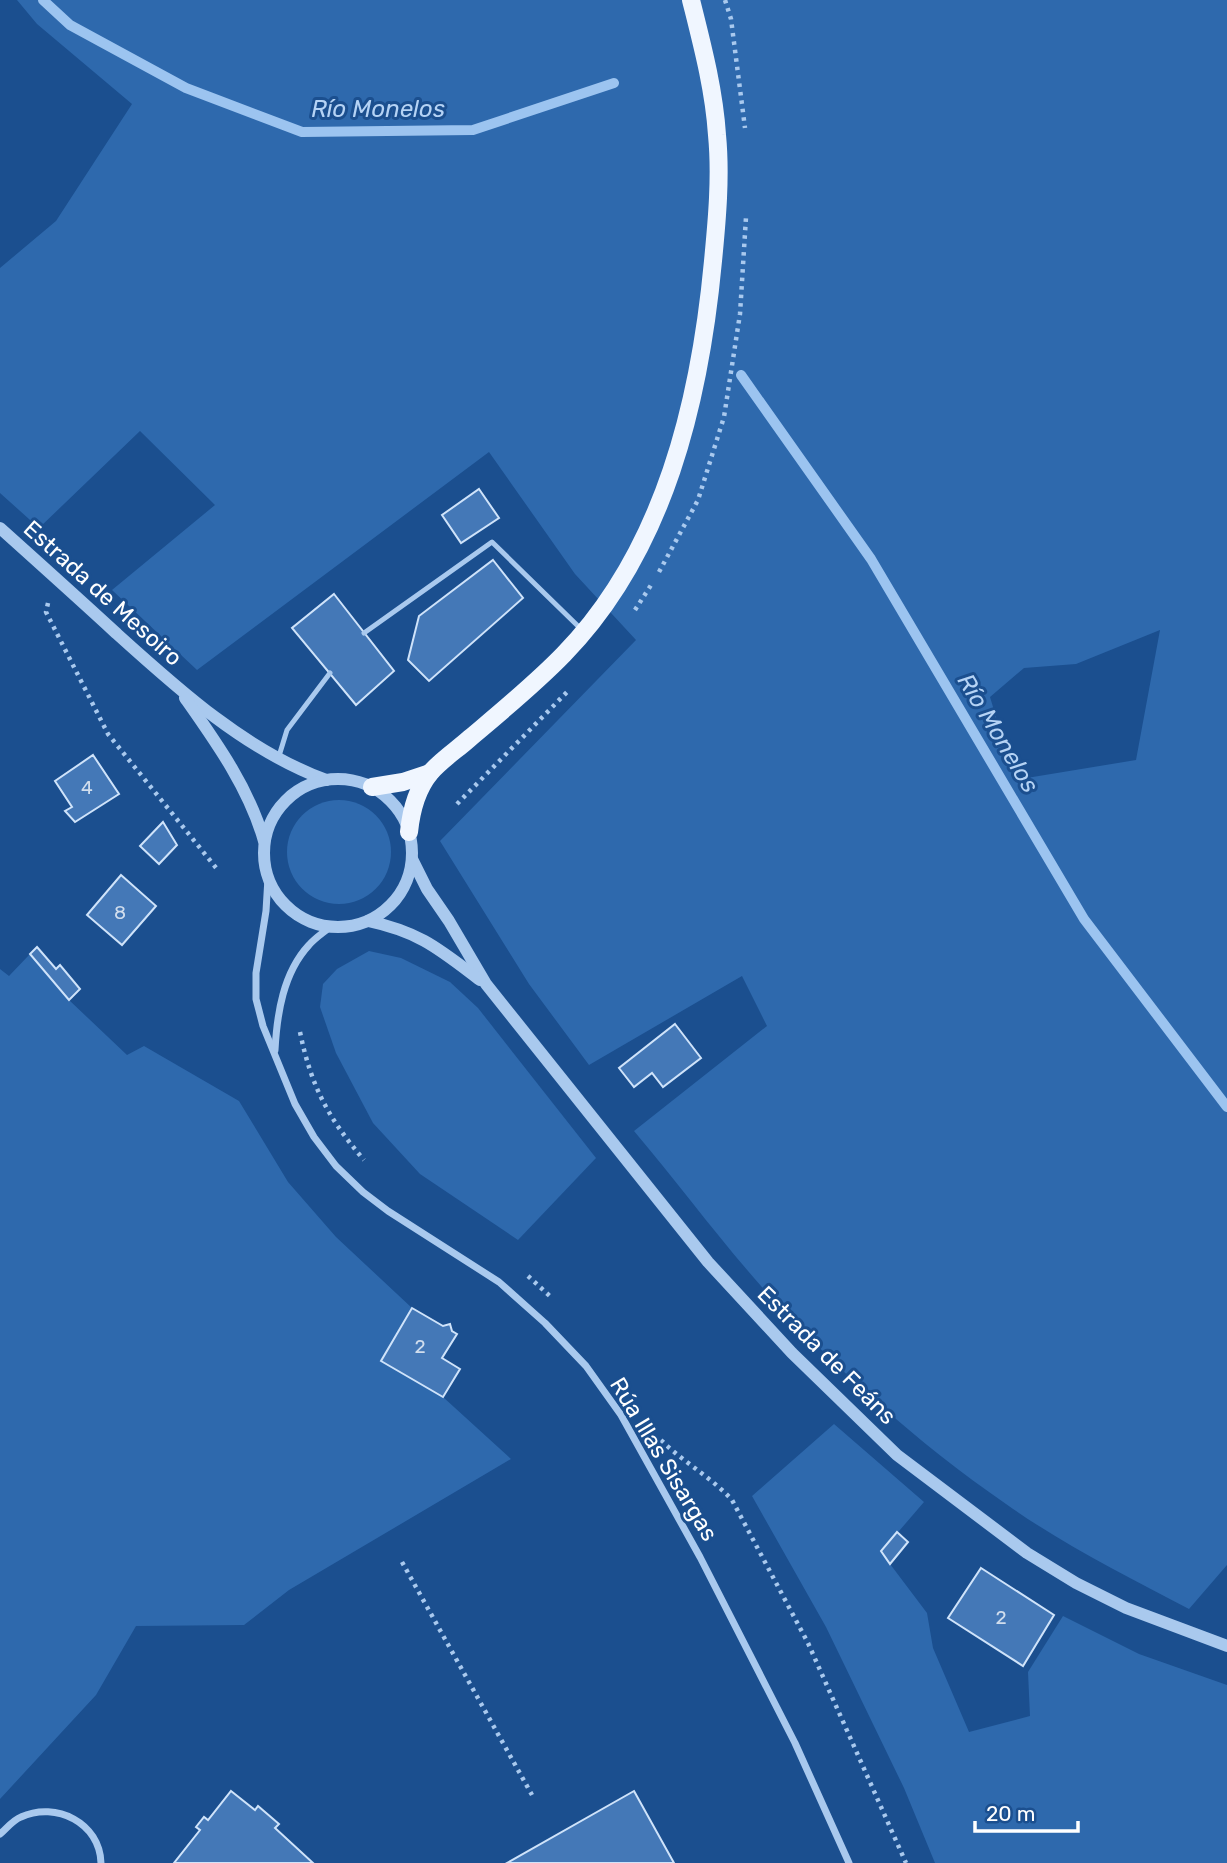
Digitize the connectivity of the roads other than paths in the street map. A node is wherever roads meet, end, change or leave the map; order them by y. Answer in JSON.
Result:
{"nodes":[{"id":1,"x":691,"y":0,"type":"edge"},
{"id":2,"x":0,"y":528,"type":"edge"},
{"id":3,"x":583,"y":631,"type":"junction"},
{"id":4,"x":364,"y":633,"type":"dead end"},
{"id":5,"x":330,"y":673,"type":"dead end"},
{"id":6,"x":178,"y":689,"type":"junction"},
{"id":7,"x":279,"y":759,"type":"junction"},
{"id":8,"x":430,"y":773,"type":"junction"},
{"id":9,"x":326,"y":780,"type":"junction"},
{"id":10,"x":372,"y":787,"type":"junction"},
{"id":11,"x":409,"y":832,"type":"junction"},
{"id":12,"x":265,"y":844,"type":"junction"},
{"id":13,"x":412,"y":859,"type":"junction"},
{"id":14,"x":268,"y":878,"type":"junction"},
{"id":15,"x":368,"y":921,"type":"junction"},
{"id":16,"x":330,"y":927,"type":"junction"},
{"id":17,"x":486,"y":984,"type":"junction"},
{"id":18,"x":275,"y":1054,"type":"junction"},
{"id":19,"x":1227,"y":1646,"type":"edge"},
{"id":20,"x":0,"y":1834,"type":"edge"},
{"id":21,"x":101,"y":1863,"type":"edge"},
{"id":22,"x":849,"y":1863,"type":"edge"}],
"edges":[{"from":1,"to":3,"type":"main road"},
{"from":2,"to":6,"type":"street","name":"Estrada de Mesoiro"},
{"from":3,"to":4,"type":"lane"},
{"from":3,"to":8,"type":"main road"},
{"from":5,"to":7,"type":"lane"},
{"from":6,"to":7,"type":"street","name":"Estrada de Mesoiro"},
{"from":6,"to":12,"type":"street","name":"Estrada de Mesoiro"},
{"from":7,"to":9,"type":"street","name":"Estrada de Mesoiro"},
{"from":8,"to":10,"type":"main road"},
{"from":8,"to":11,"type":"main road"},
{"from":9,"to":10,"type":"street"},
{"from":9,"to":12,"type":"street"},
{"from":10,"to":11,"type":"street","name":"Estrada de Feáns"},
{"from":11,"to":13,"type":"street","name":"Estrada de Feáns"},
{"from":12,"to":14,"type":"street"},
{"from":13,"to":15,"type":"street","name":"Estrada de Feáns"},
{"from":13,"to":17,"type":"street","name":"Estrada de Feáns"},
{"from":14,"to":16,"type":"street"},
{"from":14,"to":18,"type":"street","name":"Rúa Illas Sisargas"},
{"from":15,"to":16,"type":"street","name":"Estrada de Feáns"},
{"from":15,"to":17,"type":"street","name":"Estrada de Feáns"},
{"from":16,"to":18,"type":"street","name":"Rúa Illas Sisargas"},
{"from":17,"to":19,"type":"street","name":"Estrada de Feáns"},
{"from":18,"to":22,"type":"street","name":"Rúa Illas Sisargas"},
{"from":20,"to":21,"type":"street"}]}
